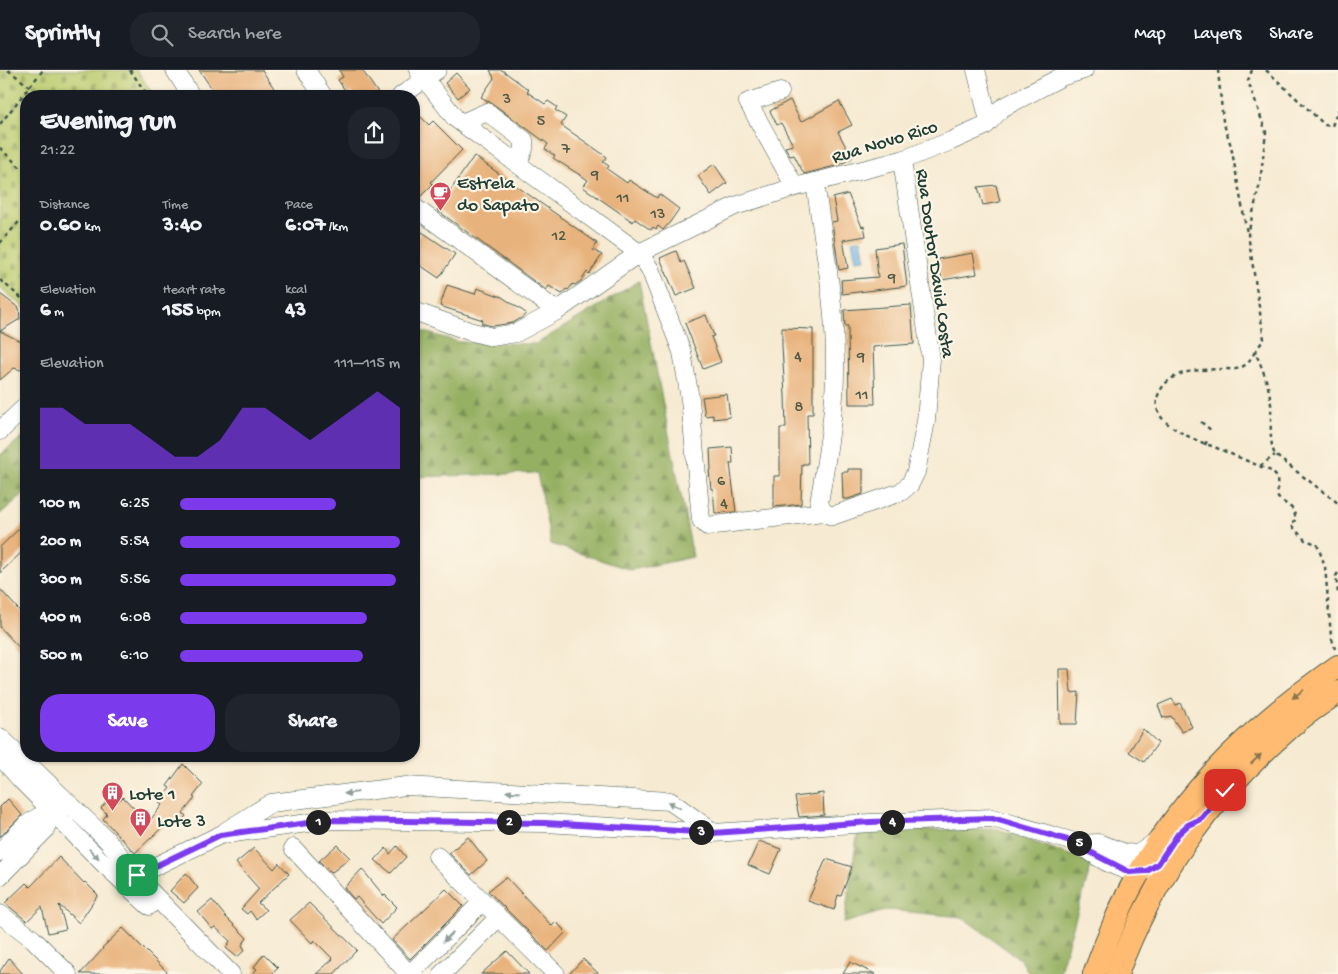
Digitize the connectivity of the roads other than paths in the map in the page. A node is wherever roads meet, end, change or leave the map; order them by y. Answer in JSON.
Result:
{"nodes":[{"id":1,"x":175,"y":70,"type":"edge"},
{"id":2,"x":306,"y":70,"type":"edge"},
{"id":3,"x":976,"y":70,"type":"edge"},
{"id":4,"x":1084,"y":70,"type":"edge"},
{"id":5,"x":426,"y":73,"type":"edge"},
{"id":6,"x":187,"y":90,"type":"edge"},
{"id":7,"x":319,"y":90,"type":"edge"},
{"id":8,"x":408,"y":90,"type":"edge"},
{"id":9,"x":780,"y":92,"type":"dead end"},
{"id":10,"x":989,"y":121,"type":"junction"},
{"id":11,"x":902,"y":160,"type":"junction"},
{"id":12,"x":815,"y":182,"type":"junction"},
{"id":13,"x":796,"y":187,"type":"junction"},
{"id":14,"x":420,"y":211,"type":"edge"},
{"id":15,"x":639,"y":253,"type":"junction"},
{"id":16,"x":557,"y":311,"type":"junction"},
{"id":17,"x":420,"y":313,"type":"edge"},
{"id":18,"x":20,"y":412,"type":"edge"},
{"id":19,"x":0,"y":431,"type":"edge"},
{"id":20,"x":823,"y":512,"type":"junction"},
{"id":21,"x":1338,"y":666,"type":"edge"},
{"id":22,"x":1338,"y":692,"type":"edge"},
{"id":23,"x":0,"y":737,"type":"edge"},
{"id":24,"x":0,"y":756,"type":"edge"},
{"id":25,"x":19,"y":756,"type":"edge"},
{"id":26,"x":23,"y":762,"type":"edge"},
{"id":27,"x":25,"y":762,"type":"edge"},
{"id":28,"x":35,"y":794,"type":"junction"},
{"id":29,"x":52,"y":811,"type":"junction"},
{"id":30,"x":1201,"y":819,"type":"junction"},
{"id":31,"x":40,"y":824,"type":"junction"},
{"id":32,"x":67,"y":826,"type":"junction"},
{"id":33,"x":713,"y":833,"type":"junction"},
{"id":34,"x":220,"y":835,"type":"junction"},
{"id":35,"x":1162,"y":838,"type":"junction"},
{"id":36,"x":106,"y":839,"type":"junction"},
{"id":37,"x":1089,"y":846,"type":"junction"},
{"id":38,"x":293,"y":848,"type":"dead end"},
{"id":39,"x":0,"y":852,"type":"edge"},
{"id":40,"x":437,"y":856,"type":"dead end"},
{"id":41,"x":1139,"y":872,"type":"junction"},
{"id":42,"x":137,"y":875,"type":"junction"},
{"id":43,"x":0,"y":876,"type":"edge"},
{"id":44,"x":1126,"y":899,"type":"junction"},
{"id":45,"x":482,"y":902,"type":"junction"},
{"id":46,"x":0,"y":914,"type":"edge"},
{"id":47,"x":498,"y":918,"type":"junction"},
{"id":48,"x":68,"y":974,"type":"edge"},
{"id":49,"x":216,"y":974,"type":"edge"},
{"id":50,"x":231,"y":974,"type":"edge"},
{"id":51,"x":410,"y":974,"type":"edge"},
{"id":52,"x":442,"y":974,"type":"edge"},
{"id":53,"x":556,"y":974,"type":"edge"},
{"id":54,"x":1094,"y":974,"type":"edge"},
{"id":55,"x":1106,"y":974,"type":"edge"},
{"id":56,"x":1117,"y":974,"type":"edge"}],
"edges":[{"from":1,"to":6,"type":"street"},
{"from":2,"to":7,"type":"street"},
{"from":3,"to":10,"type":"street"},
{"from":4,"to":10,"type":"street","name":"Rua Novo Rico"},
{"from":5,"to":8,"type":"street"},
{"from":5,"to":15,"type":"street"},
{"from":9,"to":13,"type":"street"},
{"from":10,"to":11,"type":"street","name":"Rua Novo Rico"},
{"from":11,"to":12,"type":"street","name":"Rua Novo Rico"},
{"from":11,"to":20,"type":"street","name":"Rua Doutor David Costa"},
{"from":12,"to":13,"type":"street","name":"Rua Novo Rico"},
{"from":12,"to":20,"type":"street"},
{"from":13,"to":15,"type":"street","name":"Rua Novo Rico"},
{"from":14,"to":16,"type":"street"},
{"from":15,"to":16,"type":"street","name":"Rua Novo Rico"},
{"from":15,"to":20,"type":"street","name":"Rua Doutor David Costa"},
{"from":16,"to":17,"type":"street","name":"Rua Novo Rico"},
{"from":18,"to":19,"type":"street"},
{"from":21,"to":35,"type":"main road","one_way":true},
{"from":30,"to":22,"type":"main road","one_way":true},
{"from":23,"to":25,"type":"street"},
{"from":24,"to":28,"type":"street"},
{"from":26,"to":29,"type":"street"},
{"from":27,"to":36,"type":"street"},
{"from":28,"to":29,"type":"street"},
{"from":28,"to":31,"type":"street"},
{"from":29,"to":31,"type":"street"},
{"from":29,"to":32,"type":"street"},
{"from":29,"to":36,"type":"street"},
{"from":30,"to":41,"type":"street"},
{"from":30,"to":56,"type":"main road"},
{"from":31,"to":32,"type":"street"},
{"from":31,"to":39,"type":"street"},
{"from":31,"to":43,"type":"street"},
{"from":32,"to":49,"type":"street","one_way":true},
{"from":33,"to":34,"type":"street"},
{"from":33,"to":34,"type":"street","one_way":true},
{"from":33,"to":37,"type":"street"},
{"from":34,"to":42,"type":"street"},
{"from":35,"to":37,"type":"street"},
{"from":35,"to":41,"type":"main road"},
{"from":36,"to":42,"type":"street"},
{"from":37,"to":41,"type":"street"},
{"from":37,"to":44,"type":"street"},
{"from":38,"to":51,"type":"street"},
{"from":40,"to":45,"type":"street"},
{"from":41,"to":44,"type":"main road"},
{"from":41,"to":55,"type":"street"},
{"from":42,"to":50,"type":"street"},
{"from":44,"to":54,"type":"main road"},
{"from":45,"to":47,"type":"street"},
{"from":45,"to":51,"type":"street","one_way":true},
{"from":46,"to":48,"type":"street"},
{"from":47,"to":52,"type":"street"},
{"from":47,"to":53,"type":"street"}]}
